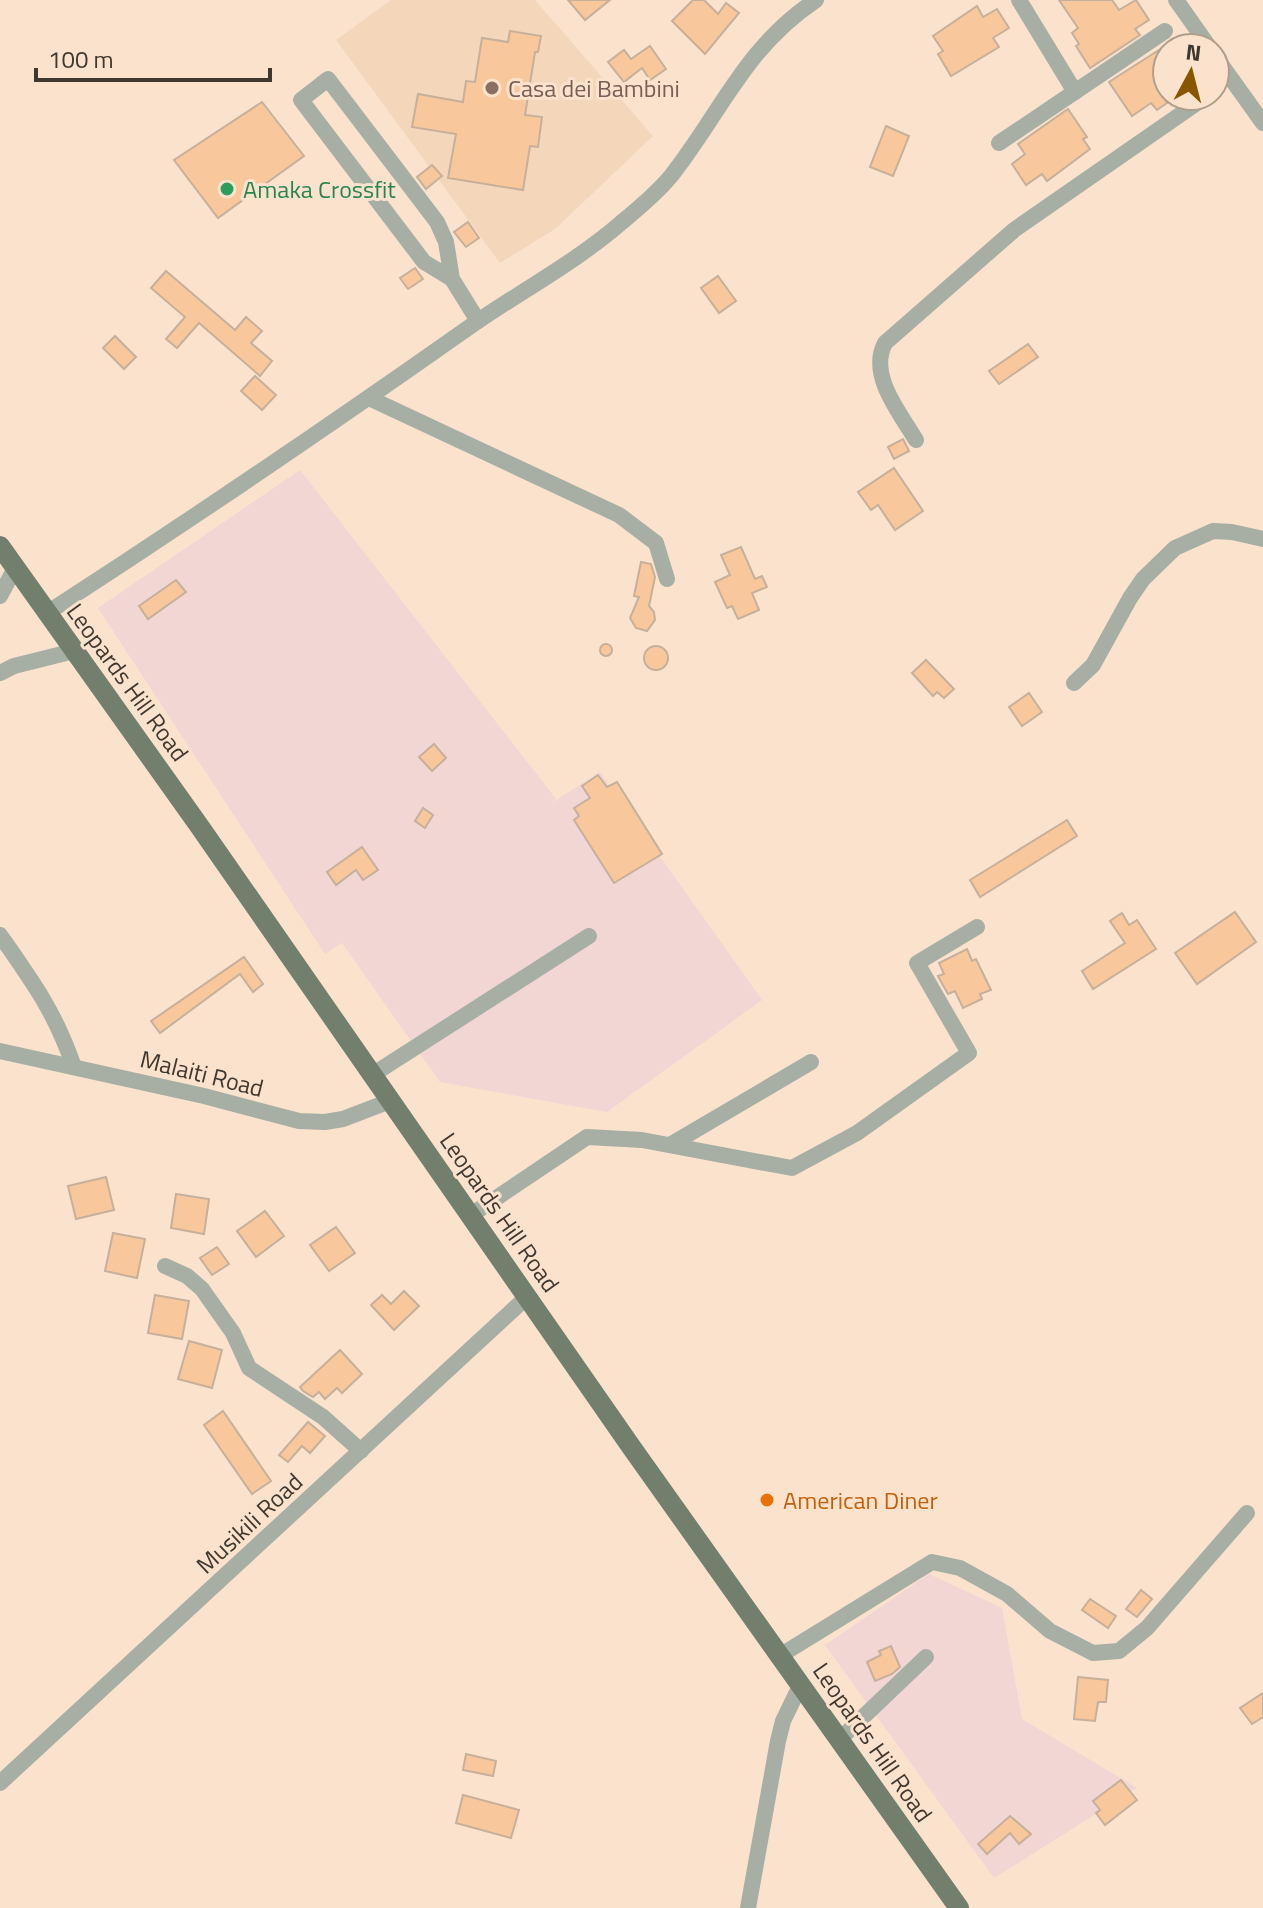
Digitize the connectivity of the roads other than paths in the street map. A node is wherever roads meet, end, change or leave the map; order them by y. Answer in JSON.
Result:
{"nodes":[{"id":1,"x":816,"y":0,"type":"edge"},
{"id":2,"x":1019,"y":0,"type":"edge"},
{"id":3,"x":1176,"y":0,"type":"edge"},
{"id":4,"x":1165,"y":31,"type":"dead end"},
{"id":5,"x":1199,"y":32,"type":"edge"},
{"id":6,"x":1231,"y":79,"type":"edge"},
{"id":7,"x":1075,"y":92,"type":"junction"},
{"id":8,"x":1184,"y":112,"type":"edge"},
{"id":9,"x":1263,"y":123,"type":"edge"},
{"id":10,"x":999,"y":143,"type":"dead end"},
{"id":11,"x":452,"y":279,"type":"junction"},
{"id":12,"x":478,"y":321,"type":"junction"},
{"id":13,"x":369,"y":398,"type":"junction"},
{"id":14,"x":916,"y":440,"type":"dead end"},
{"id":15,"x":1263,"y":539,"type":"edge"},
{"id":16,"x":0,"y":546,"type":"edge"},
{"id":17,"x":15,"y":568,"type":"junction"},
{"id":18,"x":667,"y":579,"type":"dead end"},
{"id":19,"x":0,"y":596,"type":"edge"},
{"id":20,"x":47,"y":613,"type":"junction"},
{"id":21,"x":74,"y":651,"type":"junction"},
{"id":22,"x":0,"y":673,"type":"edge"},
{"id":23,"x":1074,"y":683,"type":"dead end"},
{"id":24,"x":977,"y":927,"type":"dead end"},
{"id":25,"x":0,"y":935,"type":"edge"},
{"id":26,"x":589,"y":936,"type":"dead end"},
{"id":27,"x":0,"y":1051,"type":"edge"},
{"id":28,"x":811,"y":1062,"type":"dead end"},
{"id":29,"x":74,"y":1067,"type":"junction"},
{"id":30,"x":372,"y":1075,"type":"junction"},
{"id":31,"x":390,"y":1101,"type":"junction"},
{"id":32,"x":670,"y":1145,"type":"junction"},
{"id":33,"x":471,"y":1215,"type":"junction"},
{"id":34,"x":165,"y":1266,"type":"dead end"},
{"id":35,"x":528,"y":1296,"type":"junction"},
{"id":36,"x":361,"y":1451,"type":"junction"},
{"id":37,"x":1247,"y":1513,"type":"dead end"},
{"id":38,"x":781,"y":1655,"type":"junction"},
{"id":39,"x":926,"y":1657,"type":"dead end"},
{"id":40,"x":801,"y":1684,"type":"junction"},
{"id":41,"x":840,"y":1739,"type":"junction"},
{"id":42,"x":0,"y":1783,"type":"edge"},
{"id":43,"x":748,"y":1908,"type":"edge"},
{"id":44,"x":959,"y":1908,"type":"edge"}],
"edges":[{"from":1,"to":12,"type":"street"},
{"from":2,"to":7,"type":"street"},
{"from":3,"to":5,"type":"street"},
{"from":4,"to":7,"type":"street"},
{"from":6,"to":9,"type":"street"},
{"from":7,"to":10,"type":"street"},
{"from":8,"to":14,"type":"street"},
{"from":11,"to":11,"type":"street"},
{"from":11,"to":12,"type":"street"},
{"from":12,"to":13,"type":"street"},
{"from":13,"to":18,"type":"street"},
{"from":13,"to":20,"type":"street"},
{"from":15,"to":23,"type":"street"},
{"from":16,"to":17,"type":"main road","name":"Leopards Hill Road"},
{"from":17,"to":19,"type":"street"},
{"from":17,"to":20,"type":"main road","name":"Leopards Hill Road"},
{"from":20,"to":21,"type":"main road","name":"Leopards Hill Road"},
{"from":21,"to":22,"type":"street"},
{"from":21,"to":30,"type":"main road","name":"Leopards Hill Road"},
{"from":24,"to":32,"type":"street"},
{"from":25,"to":29,"type":"street"},
{"from":26,"to":30,"type":"street"},
{"from":27,"to":29,"type":"street","name":"Malaiti Road"},
{"from":28,"to":32,"type":"street"},
{"from":29,"to":31,"type":"street","name":"Malaiti Road"},
{"from":30,"to":31,"type":"main road","name":"Leopards Hill Road"},
{"from":31,"to":33,"type":"main road","name":"Leopards Hill Road"},
{"from":32,"to":33,"type":"street"},
{"from":33,"to":35,"type":"main road","name":"Leopards Hill Road"},
{"from":34,"to":36,"type":"street"},
{"from":35,"to":36,"type":"street","name":"Musikili Road"},
{"from":35,"to":38,"type":"main road","name":"Leopards Hill Road"},
{"from":36,"to":42,"type":"street","name":"Musikili Road"},
{"from":37,"to":38,"type":"street"},
{"from":38,"to":40,"type":"main road","name":"Leopards Hill Road"},
{"from":39,"to":41,"type":"street"},
{"from":40,"to":41,"type":"main road","name":"Leopards Hill Road"},
{"from":40,"to":43,"type":"street"},
{"from":41,"to":44,"type":"main road","name":"Leopards Hill Road"}]}
